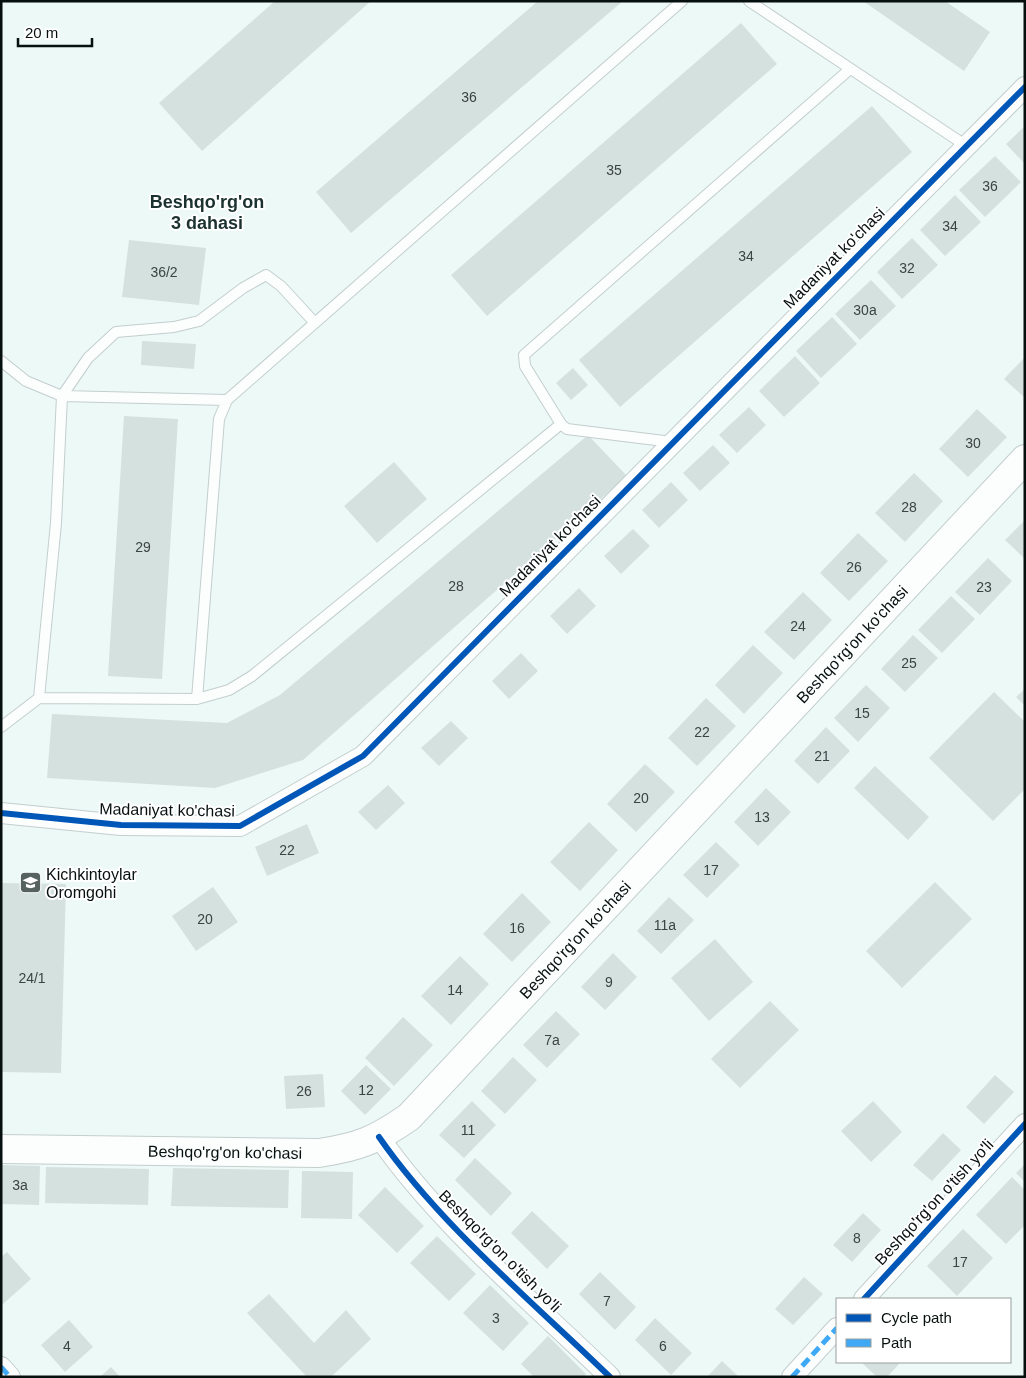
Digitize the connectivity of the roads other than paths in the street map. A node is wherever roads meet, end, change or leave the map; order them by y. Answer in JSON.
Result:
{"nodes":[{"id":1,"x":682,"y":1,"type":"edge"},
{"id":2,"x":749,"y":1,"type":"edge"},
{"id":3,"x":850,"y":69,"type":"junction"},
{"id":4,"x":1025,"y":87,"type":"edge"},
{"id":5,"x":965,"y":145,"type":"junction"},
{"id":6,"x":314,"y":324,"type":"junction"},
{"id":7,"x":1,"y":361,"type":"edge"},
{"id":8,"x":62,"y":396,"type":"junction"},
{"id":9,"x":227,"y":400,"type":"junction"},
{"id":10,"x":561,"y":424,"type":"junction"},
{"id":11,"x":672,"y":442,"type":"junction"},
{"id":12,"x":1025,"y":459,"type":"edge"},
{"id":13,"x":39,"y":698,"type":"junction"},
{"id":14,"x":197,"y":699,"type":"junction"},
{"id":15,"x":1,"y":727,"type":"edge"},
{"id":16,"x":1,"y":813,"type":"edge"},
{"id":17,"x":1025,"y":1124,"type":"edge"},
{"id":18,"x":379,"y":1137,"type":"junction"},
{"id":19,"x":1,"y":1149,"type":"edge"},
{"id":20,"x":865,"y":1298,"type":"edge"},
{"id":21,"x":836,"y":1329,"type":"edge"},
{"id":22,"x":1,"y":1367,"type":"edge"},
{"id":23,"x":10,"y":1377,"type":"edge"},
{"id":24,"x":610,"y":1377,"type":"edge"},
{"id":25,"x":792,"y":1377,"type":"edge"}],
"edges":[{"from":1,"to":6,"type":"lane"},
{"from":2,"to":3,"type":"lane"},
{"from":3,"to":5,"type":"lane"},
{"from":3,"to":10,"type":"lane"},
{"from":4,"to":5,"type":"street","name":"Madaniyat ko'chasi"},
{"from":5,"to":11,"type":"street","name":"Madaniyat ko'chasi"},
{"from":6,"to":8,"type":"lane"},
{"from":6,"to":9,"type":"lane"},
{"from":7,"to":8,"type":"lane"},
{"from":8,"to":9,"type":"lane"},
{"from":8,"to":13,"type":"lane"},
{"from":9,"to":14,"type":"lane"},
{"from":10,"to":11,"type":"lane"},
{"from":10,"to":14,"type":"lane"},
{"from":11,"to":16,"type":"street","name":"Madaniyat ko'chasi"},
{"from":12,"to":18,"type":"main road","name":"Beshqo'rg'on ko'chasi"},
{"from":13,"to":14,"type":"lane"},
{"from":13,"to":15,"type":"lane"},
{"from":17,"to":20,"type":"street","name":"Beshqo'rg'on o'tish yo'li"},
{"from":18,"to":19,"type":"main road","name":"Beshqo'rg'on ko'chasi"},
{"from":18,"to":24,"type":"street","name":"Beshqo'rg'on o'tish yo'li"},
{"from":21,"to":25,"type":"street"},
{"from":22,"to":23,"type":"street"}]}
